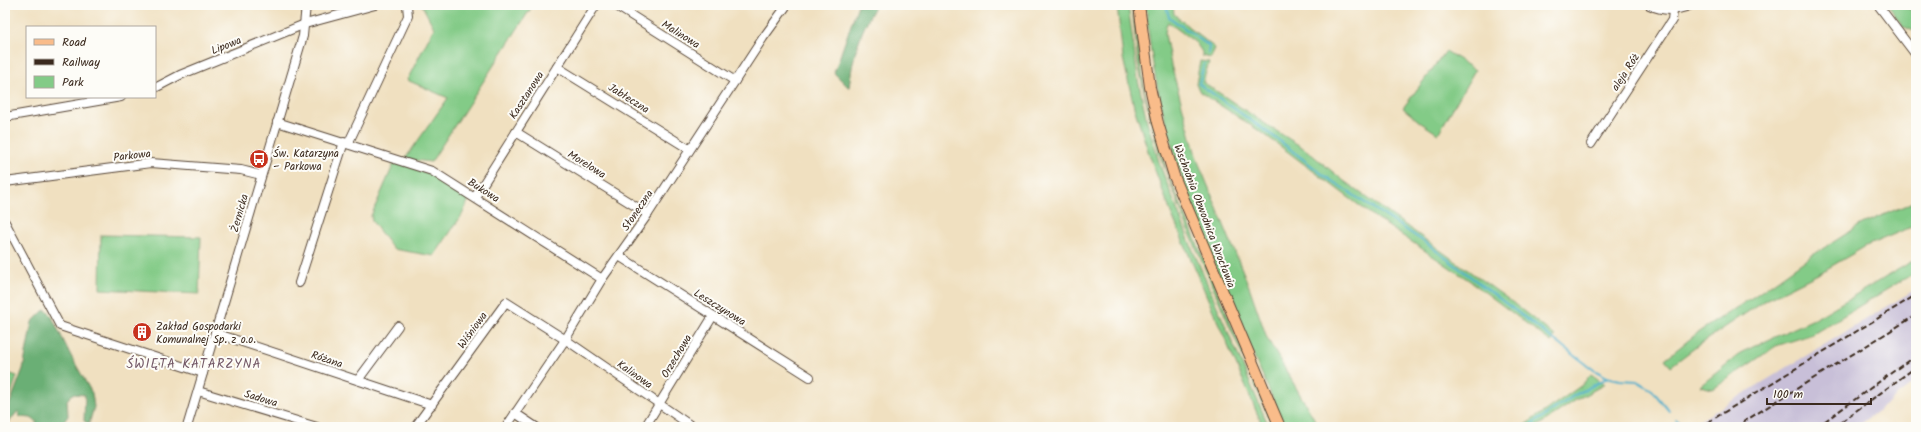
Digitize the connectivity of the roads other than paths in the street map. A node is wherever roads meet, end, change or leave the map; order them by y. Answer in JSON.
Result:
{"nodes":[{"id":1,"x":306,"y":5,"type":"edge"},
{"id":2,"x":375,"y":5,"type":"edge"},
{"id":3,"x":407,"y":5,"type":"edge"},
{"id":4,"x":596,"y":5,"type":"edge"},
{"id":5,"x":615,"y":5,"type":"edge"},
{"id":6,"x":787,"y":5,"type":"edge"},
{"id":7,"x":1139,"y":5,"type":"edge"},
{"id":8,"x":1649,"y":5,"type":"edge"},
{"id":9,"x":1691,"y":5,"type":"edge"},
{"id":10,"x":1878,"y":5,"type":"edge"},
{"id":11,"x":1673,"y":11,"type":"junction"},
{"id":12,"x":306,"y":24,"type":"junction"},
{"id":13,"x":1916,"y":55,"type":"edge"},
{"id":14,"x":558,"y":67,"type":"junction"},
{"id":15,"x":735,"y":81,"type":"junction"},
{"id":16,"x":156,"y":88,"type":"edge"},
{"id":17,"x":115,"y":98,"type":"edge"},
{"id":18,"x":5,"y":117,"type":"edge"},
{"id":19,"x":277,"y":122,"type":"junction"},
{"id":20,"x":516,"y":132,"type":"junction"},
{"id":21,"x":346,"y":143,"type":"junction"},
{"id":22,"x":1591,"y":144,"type":"dead end"},
{"id":23,"x":689,"y":149,"type":"junction"},
{"id":24,"x":261,"y":175,"type":"junction"},
{"id":25,"x":5,"y":182,"type":"edge"},
{"id":26,"x":474,"y":197,"type":"junction"},
{"id":27,"x":648,"y":214,"type":"junction"},
{"id":28,"x":5,"y":222,"type":"edge"},
{"id":29,"x":619,"y":256,"type":"junction"},
{"id":30,"x":602,"y":279,"type":"junction"},
{"id":31,"x":299,"y":283,"type":"dead end"},
{"id":32,"x":713,"y":316,"type":"junction"},
{"id":33,"x":398,"y":326,"type":"dead end"},
{"id":34,"x":215,"y":333,"type":"junction"},
{"id":35,"x":565,"y":340,"type":"junction"},
{"id":36,"x":203,"y":373,"type":"junction"},
{"id":37,"x":810,"y":377,"type":"dead end"},
{"id":38,"x":358,"y":380,"type":"junction"},
{"id":39,"x":198,"y":391,"type":"junction"},
{"id":40,"x":660,"y":404,"type":"junction"},
{"id":41,"x":432,"y":405,"type":"junction"},
{"id":42,"x":515,"y":413,"type":"junction"},
{"id":43,"x":187,"y":427,"type":"edge"},
{"id":44,"x":317,"y":427,"type":"edge"},
{"id":45,"x":415,"y":427,"type":"edge"},
{"id":46,"x":506,"y":427,"type":"edge"},
{"id":47,"x":536,"y":427,"type":"edge"},
{"id":48,"x":645,"y":427,"type":"edge"},
{"id":49,"x":693,"y":427,"type":"edge"},
{"id":50,"x":1280,"y":427,"type":"edge"}],
"edges":[{"from":1,"to":12,"type":"street","name":"Żernicka"},
{"from":2,"to":12,"type":"street","name":"Lipowa"},
{"from":3,"to":21,"type":"street"},
{"from":4,"to":14,"type":"street","name":"Kasztanowa"},
{"from":5,"to":15,"type":"street","name":"Malinowa"},
{"from":6,"to":15,"type":"street","name":"Słoneczna"},
{"from":7,"to":50,"type":"main road","name":"Wschodnia Obwodnica Wrocławia"},
{"from":8,"to":11,"type":"street"},
{"from":9,"to":11,"type":"street"},
{"from":10,"to":13,"type":"street"},
{"from":11,"to":22,"type":"street","name":"aleja Róż"},
{"from":12,"to":16,"type":"street","name":"Lipowa"},
{"from":12,"to":19,"type":"street","name":"Żernicka"},
{"from":14,"to":20,"type":"street","name":"Kasztanowa"},
{"from":14,"to":23,"type":"street","name":"Jabłeczna"},
{"from":15,"to":23,"type":"street","name":"Słoneczna"},
{"from":17,"to":18,"type":"street"},
{"from":19,"to":21,"type":"street","name":"Bukowa"},
{"from":19,"to":24,"type":"street","name":"Żernicka"},
{"from":20,"to":26,"type":"street","name":"Kasztanowa"},
{"from":20,"to":27,"type":"street","name":"Morelowa"},
{"from":21,"to":26,"type":"street","name":"Bukowa"},
{"from":21,"to":31,"type":"street"},
{"from":23,"to":27,"type":"street","name":"Słoneczna"},
{"from":24,"to":25,"type":"street","name":"Parkowa"},
{"from":24,"to":34,"type":"street","name":"Żernicka"},
{"from":26,"to":30,"type":"street","name":"Bukowa"},
{"from":27,"to":29,"type":"street","name":"Słoneczna"},
{"from":28,"to":36,"type":"street"},
{"from":29,"to":30,"type":"street","name":"Słoneczna"},
{"from":29,"to":32,"type":"street","name":"Leszczynowa"},
{"from":30,"to":35,"type":"street","name":"Słoneczna"},
{"from":32,"to":37,"type":"street","name":"Leszczynowa"},
{"from":32,"to":40,"type":"street","name":"Orzechowa"},
{"from":33,"to":38,"type":"street"},
{"from":34,"to":36,"type":"street","name":"Żernicka"},
{"from":34,"to":38,"type":"street","name":"Różana"},
{"from":35,"to":40,"type":"street","name":"Kalinowa"},
{"from":35,"to":41,"type":"street","name":"Wiśniowa"},
{"from":35,"to":42,"type":"street","name":"Słoneczna"},
{"from":36,"to":39,"type":"street","name":"Żernicka"},
{"from":38,"to":41,"type":"street","name":"Różana"},
{"from":39,"to":43,"type":"street","name":"Żernicka"},
{"from":39,"to":44,"type":"street","name":"Sadowa"},
{"from":40,"to":48,"type":"street","name":"Orzechowa"},
{"from":40,"to":49,"type":"street","name":"Kalinowa"},
{"from":41,"to":45,"type":"street","name":"Wiśniowa"},
{"from":42,"to":46,"type":"street","name":"Słoneczna"},
{"from":42,"to":47,"type":"street"}]}
